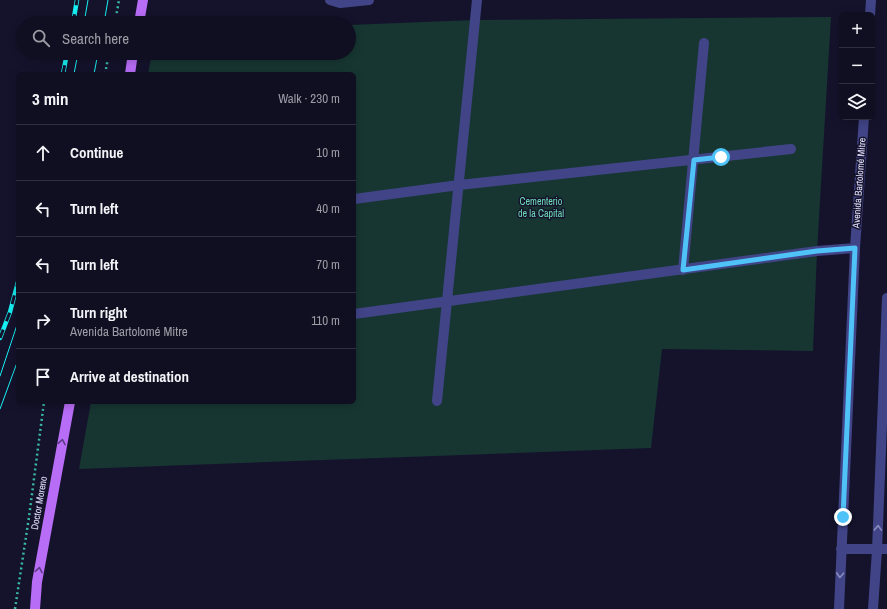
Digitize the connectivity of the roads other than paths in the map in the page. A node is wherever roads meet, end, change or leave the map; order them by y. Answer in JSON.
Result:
{"nodes":[{"id":1,"x":143,"y":0,"type":"edge"},
{"id":2,"x":330,"y":0,"type":"edge"},
{"id":3,"x":369,"y":0,"type":"edge"},
{"id":4,"x":478,"y":0,"type":"edge"},
{"id":5,"x":871,"y":0,"type":"edge"},
{"id":6,"x":870,"y":12,"type":"edge"},
{"id":7,"x":140,"y":16,"type":"edge"},
{"id":8,"x":704,"y":43,"type":"dead end"},
{"id":9,"x":132,"y":60,"type":"edge"},
{"id":10,"x":130,"y":72,"type":"edge"},
{"id":11,"x":864,"y":120,"type":"edge"},
{"id":12,"x":791,"y":149,"type":"dead end"},
{"id":13,"x":694,"y":160,"type":"junction"},
{"id":14,"x":459,"y":185,"type":"junction"},
{"id":15,"x":356,"y":199,"type":"edge"},
{"id":16,"x":855,"y":248,"type":"junction"},
{"id":17,"x":683,"y":270,"type":"junction"},
{"id":18,"x":887,"y":298,"type":"edge"},
{"id":19,"x":448,"y":303,"type":"junction"},
{"id":20,"x":356,"y":314,"type":"edge"},
{"id":21,"x":437,"y":401,"type":"dead end"},
{"id":22,"x":70,"y":404,"type":"edge"},
{"id":23,"x":842,"y":549,"type":"junction"},
{"id":24,"x":882,"y":549,"type":"edge"},
{"id":25,"x":35,"y":609,"type":"edge"},
{"id":26,"x":839,"y":609,"type":"edge"},
{"id":27,"x":873,"y":609,"type":"edge"}],
"edges":[{"from":1,"to":7,"type":"main road"},
{"from":2,"to":3,"type":"street"},
{"from":4,"to":14,"type":"street"},
{"from":5,"to":6,"type":"street"},
{"from":8,"to":13,"type":"street"},
{"from":9,"to":10,"type":"main road"},
{"from":11,"to":16,"type":"street","name":"Avenida Bartolomé Mitre"},
{"from":12,"to":13,"type":"street"},
{"from":13,"to":14,"type":"street"},
{"from":13,"to":17,"type":"street"},
{"from":14,"to":15,"type":"street"},
{"from":14,"to":19,"type":"street"},
{"from":16,"to":17,"type":"street"},
{"from":16,"to":23,"type":"street","name":"Avenida Bartolomé Mitre"},
{"from":17,"to":19,"type":"street"},
{"from":24,"to":18,"type":"street","one_way":true},
{"from":19,"to":20,"type":"street"},
{"from":19,"to":21,"type":"street"},
{"from":25,"to":22,"type":"main road","name":"Doctor Moreno","one_way":true},
{"from":23,"to":24,"type":"street"},
{"from":23,"to":26,"type":"street","name":"Avenida Bartolomé Mitre","one_way":true},
{"from":24,"to":27,"type":"street"}]}
